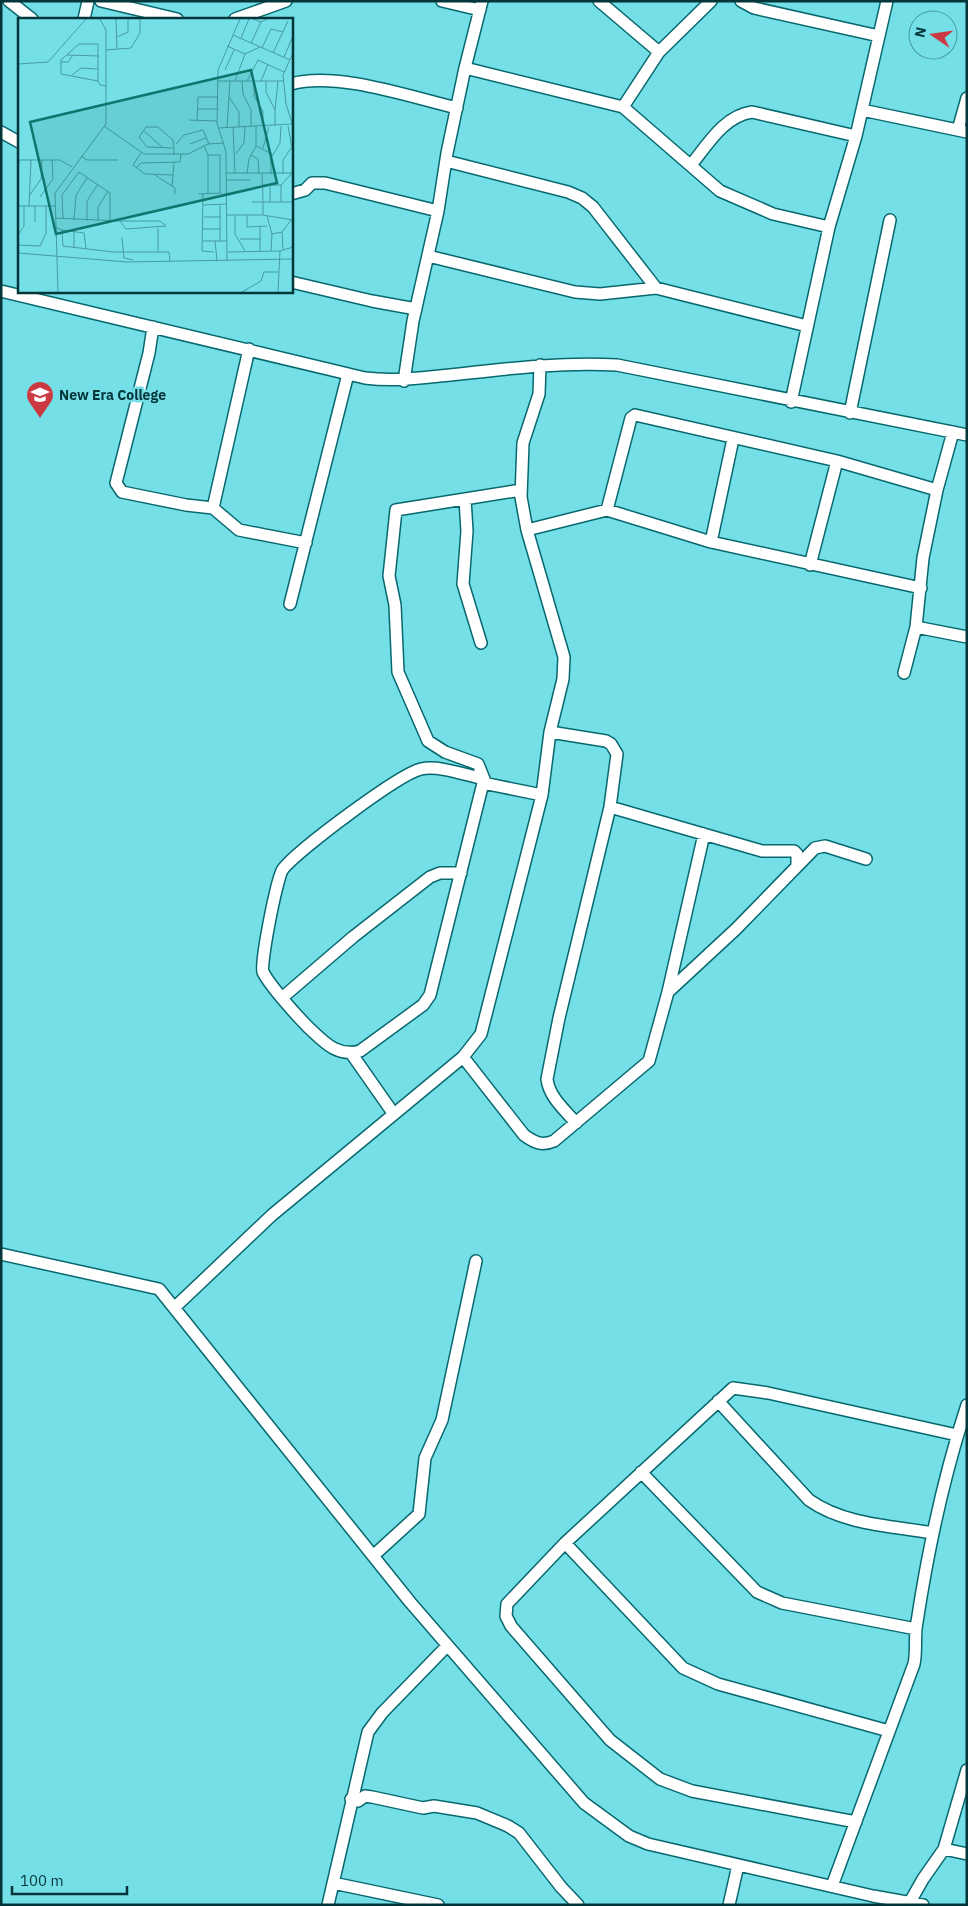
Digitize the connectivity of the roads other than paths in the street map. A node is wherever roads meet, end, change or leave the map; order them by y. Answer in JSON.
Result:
{"nodes":[{"id":1,"x":9,"y":1,"type":"edge"},
{"id":2,"x":88,"y":1,"type":"edge"},
{"id":3,"x":101,"y":1,"type":"edge"},
{"id":4,"x":286,"y":1,"type":"edge"},
{"id":5,"x":442,"y":1,"type":"edge"},
{"id":6,"x":599,"y":1,"type":"edge"},
{"id":7,"x":711,"y":1,"type":"edge"},
{"id":8,"x":741,"y":1,"type":"edge"},
{"id":9,"x":887,"y":1,"type":"edge"},
{"id":10,"x":481,"y":6,"type":"edge"},
{"id":11,"x":31,"y":18,"type":"edge"},
{"id":12,"x":84,"y":18,"type":"edge"},
{"id":13,"x":173,"y":18,"type":"edge"},
{"id":14,"x":238,"y":18,"type":"edge"},
{"id":15,"x":879,"y":36,"type":"junction"},
{"id":16,"x":659,"y":52,"type":"junction"},
{"id":17,"x":465,"y":68,"type":"junction"},
{"id":18,"x":292,"y":84,"type":"edge"},
{"id":19,"x":967,"y":98,"type":"edge"},
{"id":20,"x":623,"y":107,"type":"junction"},
{"id":21,"x":457,"y":108,"type":"junction"},
{"id":22,"x":862,"y":110,"type":"junction"},
{"id":23,"x":962,"y":131,"type":"edge"},
{"id":24,"x":1,"y":132,"type":"edge"},
{"id":25,"x":856,"y":136,"type":"junction"},
{"id":26,"x":18,"y":141,"type":"edge"},
{"id":27,"x":446,"y":161,"type":"junction"},
{"id":28,"x":690,"y":165,"type":"junction"},
{"id":29,"x":292,"y":194,"type":"edge"},
{"id":30,"x":438,"y":211,"type":"junction"},
{"id":31,"x":890,"y":220,"type":"dead end"},
{"id":32,"x":829,"y":227,"type":"junction"},
{"id":33,"x":428,"y":256,"type":"junction"},
{"id":34,"x":292,"y":282,"type":"edge"},
{"id":35,"x":656,"y":288,"type":"junction"},
{"id":36,"x":1,"y":291,"type":"edge"},
{"id":37,"x":24,"y":294,"type":"edge"},
{"id":38,"x":416,"y":309,"type":"junction"},
{"id":39,"x":807,"y":326,"type":"junction"},
{"id":40,"x":153,"y":327,"type":"junction"},
{"id":41,"x":249,"y":349,"type":"junction"},
{"id":42,"x":540,"y":365,"type":"junction"},
{"id":43,"x":348,"y":374,"type":"junction"},
{"id":44,"x":404,"y":381,"type":"junction"},
{"id":45,"x":792,"y":402,"type":"junction"},
{"id":46,"x":850,"y":413,"type":"junction"},
{"id":47,"x":953,"y":432,"type":"junction"},
{"id":48,"x":967,"y":435,"type":"edge"},
{"id":49,"x":733,"y":439,"type":"junction"},
{"id":50,"x":837,"y":461,"type":"junction"},
{"id":51,"x":520,"y":490,"type":"junction"},
{"id":52,"x":936,"y":490,"type":"junction"},
{"id":53,"x":465,"y":499,"type":"junction"},
{"id":54,"x":213,"y":508,"type":"junction"},
{"id":55,"x":607,"y":510,"type":"junction"},
{"id":56,"x":527,"y":530,"type":"junction"},
{"id":57,"x":711,"y":542,"type":"junction"},
{"id":58,"x":306,"y":543,"type":"junction"},
{"id":59,"x":810,"y":565,"type":"junction"},
{"id":60,"x":921,"y":588,"type":"junction"},
{"id":61,"x":290,"y":604,"type":"dead end"},
{"id":62,"x":916,"y":627,"type":"junction"},
{"id":63,"x":967,"y":637,"type":"edge"},
{"id":64,"x":481,"y":643,"type":"dead end"},
{"id":65,"x":904,"y":673,"type":"dead end"},
{"id":66,"x":550,"y":732,"type":"junction"},
{"id":67,"x":484,"y":781,"type":"junction"},
{"id":68,"x":542,"y":795,"type":"junction"},
{"id":69,"x":610,"y":807,"type":"junction"},
{"id":70,"x":704,"y":834,"type":"junction"},
{"id":71,"x":866,"y":859,"type":"dead end"},
{"id":72,"x":797,"y":865,"type":"junction"},
{"id":73,"x":461,"y":872,"type":"junction"},
{"id":74,"x":668,"y":992,"type":"junction"},
{"id":75,"x":283,"y":997,"type":"junction"},
{"id":76,"x":350,"y":1053,"type":"junction"},
{"id":77,"x":462,"y":1057,"type":"junction"},
{"id":78,"x":393,"y":1113,"type":"junction"},
{"id":79,"x":576,"y":1123,"type":"junction"},
{"id":80,"x":1,"y":1254,"type":"edge"},
{"id":81,"x":476,"y":1261,"type":"dead end"},
{"id":82,"x":174,"y":1308,"type":"junction"},
{"id":83,"x":718,"y":1401,"type":"junction"},
{"id":84,"x":967,"y":1405,"type":"edge"},
{"id":85,"x":957,"y":1435,"type":"junction"},
{"id":86,"x":641,"y":1472,"type":"junction"},
{"id":87,"x":934,"y":1533,"type":"junction"},
{"id":88,"x":565,"y":1544,"type":"junction"},
{"id":89,"x":373,"y":1556,"type":"junction"},
{"id":90,"x":916,"y":1629,"type":"junction"},
{"id":91,"x":447,"y":1646,"type":"junction"},
{"id":92,"x":889,"y":1731,"type":"junction"},
{"id":93,"x":967,"y":1770,"type":"edge"},
{"id":94,"x":351,"y":1799,"type":"junction"},
{"id":95,"x":856,"y":1822,"type":"junction"},
{"id":96,"x":944,"y":1849,"type":"junction"},
{"id":97,"x":967,"y":1854,"type":"edge"},
{"id":98,"x":738,"y":1865,"type":"junction"},
{"id":99,"x":333,"y":1883,"type":"junction"},
{"id":100,"x":832,"y":1886,"type":"junction"},
{"id":101,"x":910,"y":1902,"type":"junction"},
{"id":102,"x":328,"y":1905,"type":"edge"},
{"id":103,"x":438,"y":1905,"type":"edge"},
{"id":104,"x":578,"y":1905,"type":"edge"},
{"id":105,"x":729,"y":1905,"type":"edge"},
{"id":106,"x":923,"y":1905,"type":"edge"}],
"edges":[{"from":1,"to":11,"type":"street"},
{"from":2,"to":12,"type":"street"},
{"from":3,"to":13,"type":"street"},
{"from":4,"to":14,"type":"street"},
{"from":5,"to":10,"type":"street"},
{"from":6,"to":16,"type":"street"},
{"from":7,"to":16,"type":"street"},
{"from":8,"to":15,"type":"street"},
{"from":9,"to":15,"type":"street"},
{"from":10,"to":17,"type":"street"},
{"from":15,"to":22,"type":"street"},
{"from":16,"to":20,"type":"street"},
{"from":17,"to":20,"type":"street"},
{"from":17,"to":21,"type":"street"},
{"from":18,"to":21,"type":"street"},
{"from":19,"to":23,"type":"street"},
{"from":20,"to":28,"type":"street"},
{"from":21,"to":27,"type":"street"},
{"from":22,"to":23,"type":"street"},
{"from":22,"to":25,"type":"street"},
{"from":24,"to":26,"type":"street"},
{"from":25,"to":28,"type":"street"},
{"from":25,"to":32,"type":"street"},
{"from":27,"to":30,"type":"street"},
{"from":27,"to":35,"type":"street"},
{"from":28,"to":32,"type":"street"},
{"from":29,"to":30,"type":"street"},
{"from":30,"to":33,"type":"street"},
{"from":31,"to":46,"type":"street"},
{"from":32,"to":39,"type":"street"},
{"from":33,"to":35,"type":"street"},
{"from":33,"to":38,"type":"street"},
{"from":34,"to":38,"type":"street"},
{"from":35,"to":39,"type":"street"},
{"from":36,"to":37,"type":"street"},
{"from":37,"to":40,"type":"street"},
{"from":38,"to":44,"type":"street"},
{"from":39,"to":45,"type":"street"},
{"from":40,"to":41,"type":"street"},
{"from":40,"to":54,"type":"street"},
{"from":41,"to":43,"type":"street"},
{"from":41,"to":54,"type":"street"},
{"from":42,"to":44,"type":"street"},
{"from":42,"to":45,"type":"street"},
{"from":42,"to":51,"type":"street"},
{"from":43,"to":44,"type":"street"},
{"from":43,"to":58,"type":"street"},
{"from":45,"to":46,"type":"street"},
{"from":46,"to":47,"type":"street"},
{"from":47,"to":48,"type":"street"},
{"from":47,"to":52,"type":"street"},
{"from":49,"to":50,"type":"street"},
{"from":49,"to":55,"type":"street"},
{"from":49,"to":57,"type":"street"},
{"from":50,"to":52,"type":"street"},
{"from":50,"to":59,"type":"street"},
{"from":51,"to":53,"type":"street"},
{"from":51,"to":56,"type":"street"},
{"from":52,"to":60,"type":"street"},
{"from":53,"to":64,"type":"street"},
{"from":53,"to":67,"type":"street"},
{"from":54,"to":58,"type":"street"},
{"from":55,"to":56,"type":"street"},
{"from":55,"to":57,"type":"street"},
{"from":56,"to":66,"type":"street"},
{"from":57,"to":59,"type":"street"},
{"from":58,"to":61,"type":"street"},
{"from":59,"to":60,"type":"street"},
{"from":60,"to":62,"type":"street"},
{"from":62,"to":63,"type":"street"},
{"from":62,"to":65,"type":"street"},
{"from":66,"to":68,"type":"street"},
{"from":66,"to":69,"type":"street"},
{"from":67,"to":68,"type":"street"},
{"from":67,"to":73,"type":"street"},
{"from":67,"to":75,"type":"street"},
{"from":68,"to":77,"type":"street"},
{"from":69,"to":70,"type":"street"},
{"from":69,"to":79,"type":"street"},
{"from":70,"to":72,"type":"street"},
{"from":70,"to":74,"type":"street"},
{"from":71,"to":72,"type":"street"},
{"from":72,"to":74,"type":"street"},
{"from":73,"to":75,"type":"street"},
{"from":73,"to":76,"type":"street"},
{"from":74,"to":79,"type":"street"},
{"from":75,"to":76,"type":"street"},
{"from":76,"to":78,"type":"street"},
{"from":77,"to":78,"type":"street"},
{"from":77,"to":79,"type":"street"},
{"from":78,"to":82,"type":"street"},
{"from":80,"to":82,"type":"street"},
{"from":81,"to":89,"type":"street"},
{"from":82,"to":89,"type":"street"},
{"from":83,"to":85,"type":"street"},
{"from":83,"to":86,"type":"street"},
{"from":83,"to":87,"type":"street"},
{"from":84,"to":85,"type":"street"},
{"from":85,"to":87,"type":"street"},
{"from":86,"to":88,"type":"street"},
{"from":86,"to":90,"type":"street"},
{"from":87,"to":90,"type":"street"},
{"from":88,"to":92,"type":"street"},
{"from":88,"to":95,"type":"street"},
{"from":89,"to":91,"type":"street"},
{"from":90,"to":92,"type":"street"},
{"from":91,"to":94,"type":"street"},
{"from":91,"to":98,"type":"street"},
{"from":92,"to":95,"type":"street"},
{"from":93,"to":96,"type":"street"},
{"from":94,"to":99,"type":"street"},
{"from":94,"to":104,"type":"street"},
{"from":95,"to":100,"type":"street"},
{"from":96,"to":97,"type":"street"},
{"from":96,"to":101,"type":"street"},
{"from":98,"to":100,"type":"street"},
{"from":98,"to":105,"type":"street"},
{"from":99,"to":102,"type":"street"},
{"from":99,"to":103,"type":"street"},
{"from":100,"to":101,"type":"street"},
{"from":101,"to":106,"type":"street"}]}
